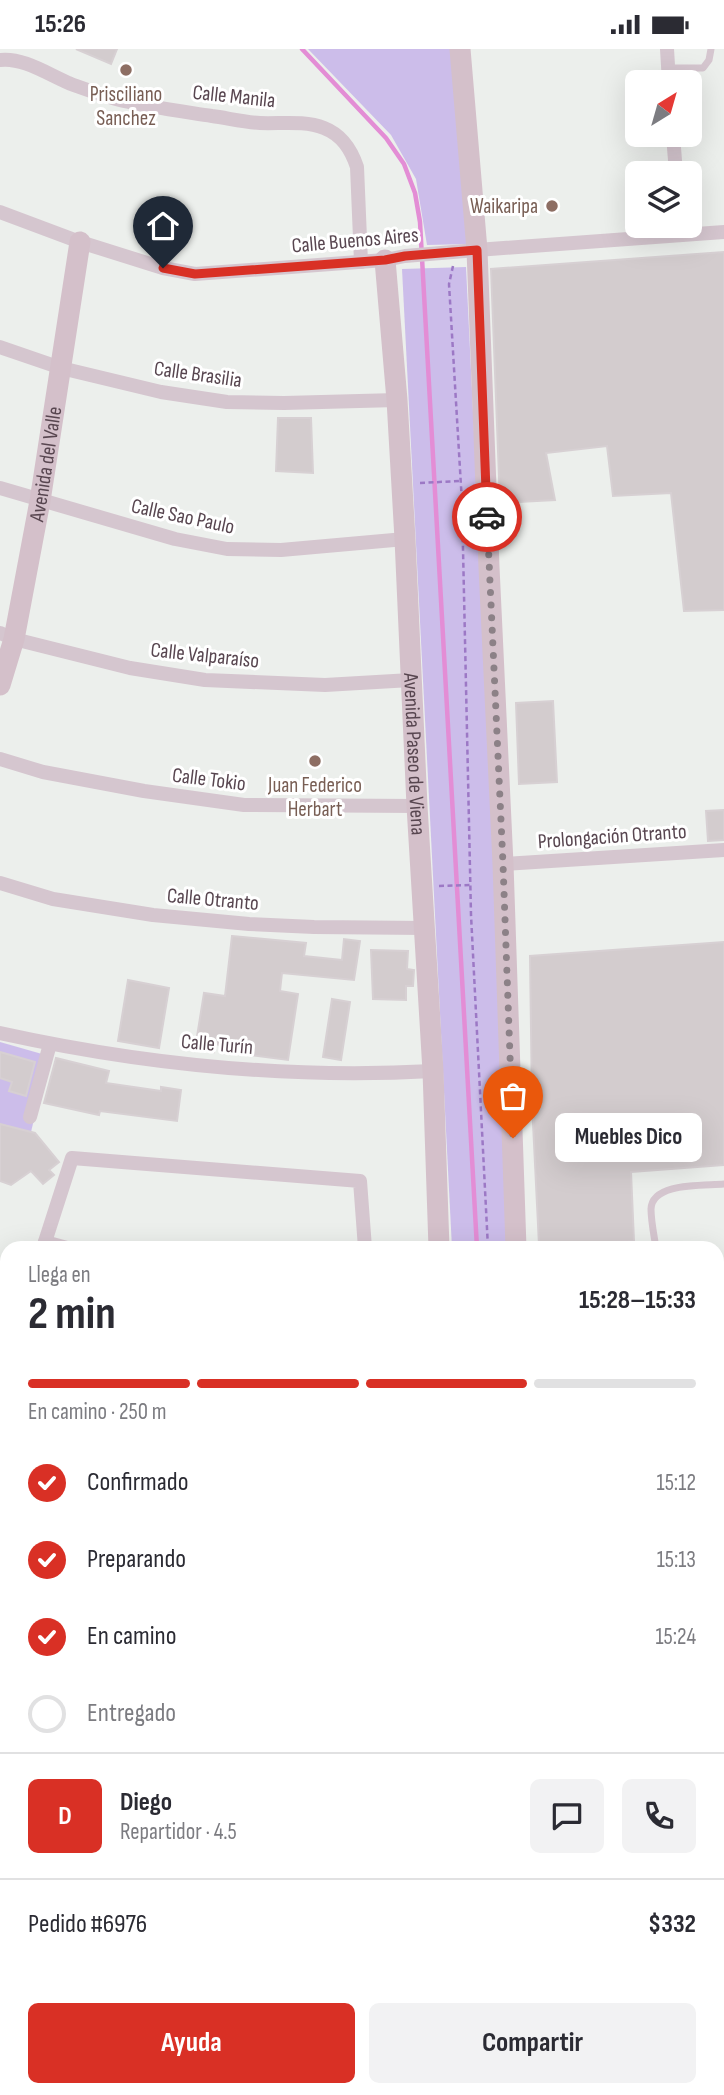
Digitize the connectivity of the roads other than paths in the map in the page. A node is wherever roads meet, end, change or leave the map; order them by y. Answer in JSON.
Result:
{"nodes":[{"id":1,"x":460,"y":49,"type":"edge"},
{"id":2,"x":667,"y":49,"type":"edge"},
{"id":3,"x":711,"y":49,"type":"edge"},
{"id":4,"x":0,"y":59,"type":"edge"},
{"id":5,"x":669,"y":70,"type":"edge"},
{"id":6,"x":693,"y":70,"type":"edge"},
{"id":7,"x":0,"y":212,"type":"edge"},
{"id":8,"x":702,"y":231,"type":"edge"},
{"id":9,"x":724,"y":232,"type":"edge"},
{"id":10,"x":625,"y":236,"type":"edge"},
{"id":11,"x":80,"y":242,"type":"junction"},
{"id":12,"x":459,"y":252,"type":"junction"},
{"id":13,"x":395,"y":258,"type":"junction"},
{"id":14,"x":361,"y":262,"type":"junction"},
{"id":15,"x":0,"y":347,"type":"edge"},
{"id":16,"x":61,"y":368,"type":"junction"},
{"id":17,"x":397,"y":400,"type":"junction"},
{"id":18,"x":0,"y":488,"type":"edge"},
{"id":19,"x":40,"y":501,"type":"junction"},
{"id":20,"x":405,"y":539,"type":"junction"},
{"id":21,"x":7,"y":636,"type":"edge"},
{"id":22,"x":411,"y":680,"type":"junction"},
{"id":23,"x":0,"y":685,"type":"edge"},
{"id":24,"x":0,"y":759,"type":"edge"},
{"id":25,"x":417,"y":806,"type":"junction"},
{"id":26,"x":724,"y":850,"type":"edge"},
{"id":27,"x":503,"y":864,"type":"junction"},
{"id":28,"x":0,"y":883,"type":"edge"},
{"id":29,"x":425,"y":928,"type":"junction"},
{"id":30,"x":0,"y":1033,"type":"edge"},
{"id":31,"x":50,"y":1044,"type":"junction"},
{"id":32,"x":433,"y":1071,"type":"junction"},
{"id":33,"x":30,"y":1117,"type":"dead end"},
{"id":34,"x":724,"y":1184,"type":"edge"},
{"id":35,"x":45,"y":1241,"type":"edge"},
{"id":36,"x":364,"y":1241,"type":"edge"},
{"id":37,"x":439,"y":1241,"type":"edge"},
{"id":38,"x":516,"y":1241,"type":"edge"},
{"id":39,"x":655,"y":1241,"type":"edge"}],
"edges":[{"from":1,"to":12,"type":"street"},
{"from":2,"to":5,"type":"street"},
{"from":3,"to":6,"type":"lane"},
{"from":4,"to":14,"type":"street","name":"Calle Manila"},
{"from":7,"to":11,"type":"street","name":"Calle Buenos Aires"},
{"from":8,"to":9,"type":"street","name":"Calle Buenos Aires"},
{"from":10,"to":12,"type":"street","name":"Calle Buenos Aires"},
{"from":11,"to":14,"type":"street","name":"Calle Buenos Aires"},
{"from":11,"to":16,"type":"street","name":"Avenida del Valle"},
{"from":12,"to":13,"type":"street","name":"Calle Buenos Aires"},
{"from":12,"to":27,"type":"street"},
{"from":13,"to":14,"type":"street","name":"Calle Buenos Aires"},
{"from":13,"to":17,"type":"street","name":"Avenida Paseo de Viena"},
{"from":15,"to":16,"type":"street","name":"Calle Brasilia"},
{"from":16,"to":17,"type":"street","name":"Calle Brasilia"},
{"from":16,"to":19,"type":"street","name":"Avenida del Valle"},
{"from":17,"to":20,"type":"street","name":"Avenida Paseo de Viena"},
{"from":18,"to":19,"type":"street","name":"Calle Sao Paulo"},
{"from":19,"to":20,"type":"street","name":"Calle Sao Paulo"},
{"from":19,"to":21,"type":"street","name":"Avenida del Valle"},
{"from":20,"to":22,"type":"street","name":"Avenida Paseo de Viena"},
{"from":21,"to":22,"type":"street","name":"Calle Valparaíso"},
{"from":21,"to":23,"type":"street","name":"Avenida del Valle"},
{"from":22,"to":25,"type":"street","name":"Avenida Paseo de Viena"},
{"from":24,"to":25,"type":"street","name":"Calle Tokio"},
{"from":25,"to":29,"type":"street","name":"Avenida Paseo de Viena"},
{"from":26,"to":27,"type":"street","name":"Prolongación Otranto"},
{"from":27,"to":38,"type":"street"},
{"from":28,"to":29,"type":"street","name":"Calle Otranto"},
{"from":29,"to":32,"type":"street","name":"Avenida Paseo de Viena"},
{"from":30,"to":31,"type":"street","name":"Calle Turín"},
{"from":31,"to":32,"type":"street","name":"Calle Turín"},
{"from":31,"to":33,"type":"street"},
{"from":32,"to":37,"type":"street","name":"Avenida Paseo de Viena"},
{"from":34,"to":39,"type":"lane"},
{"from":35,"to":36,"type":"street"}]}
